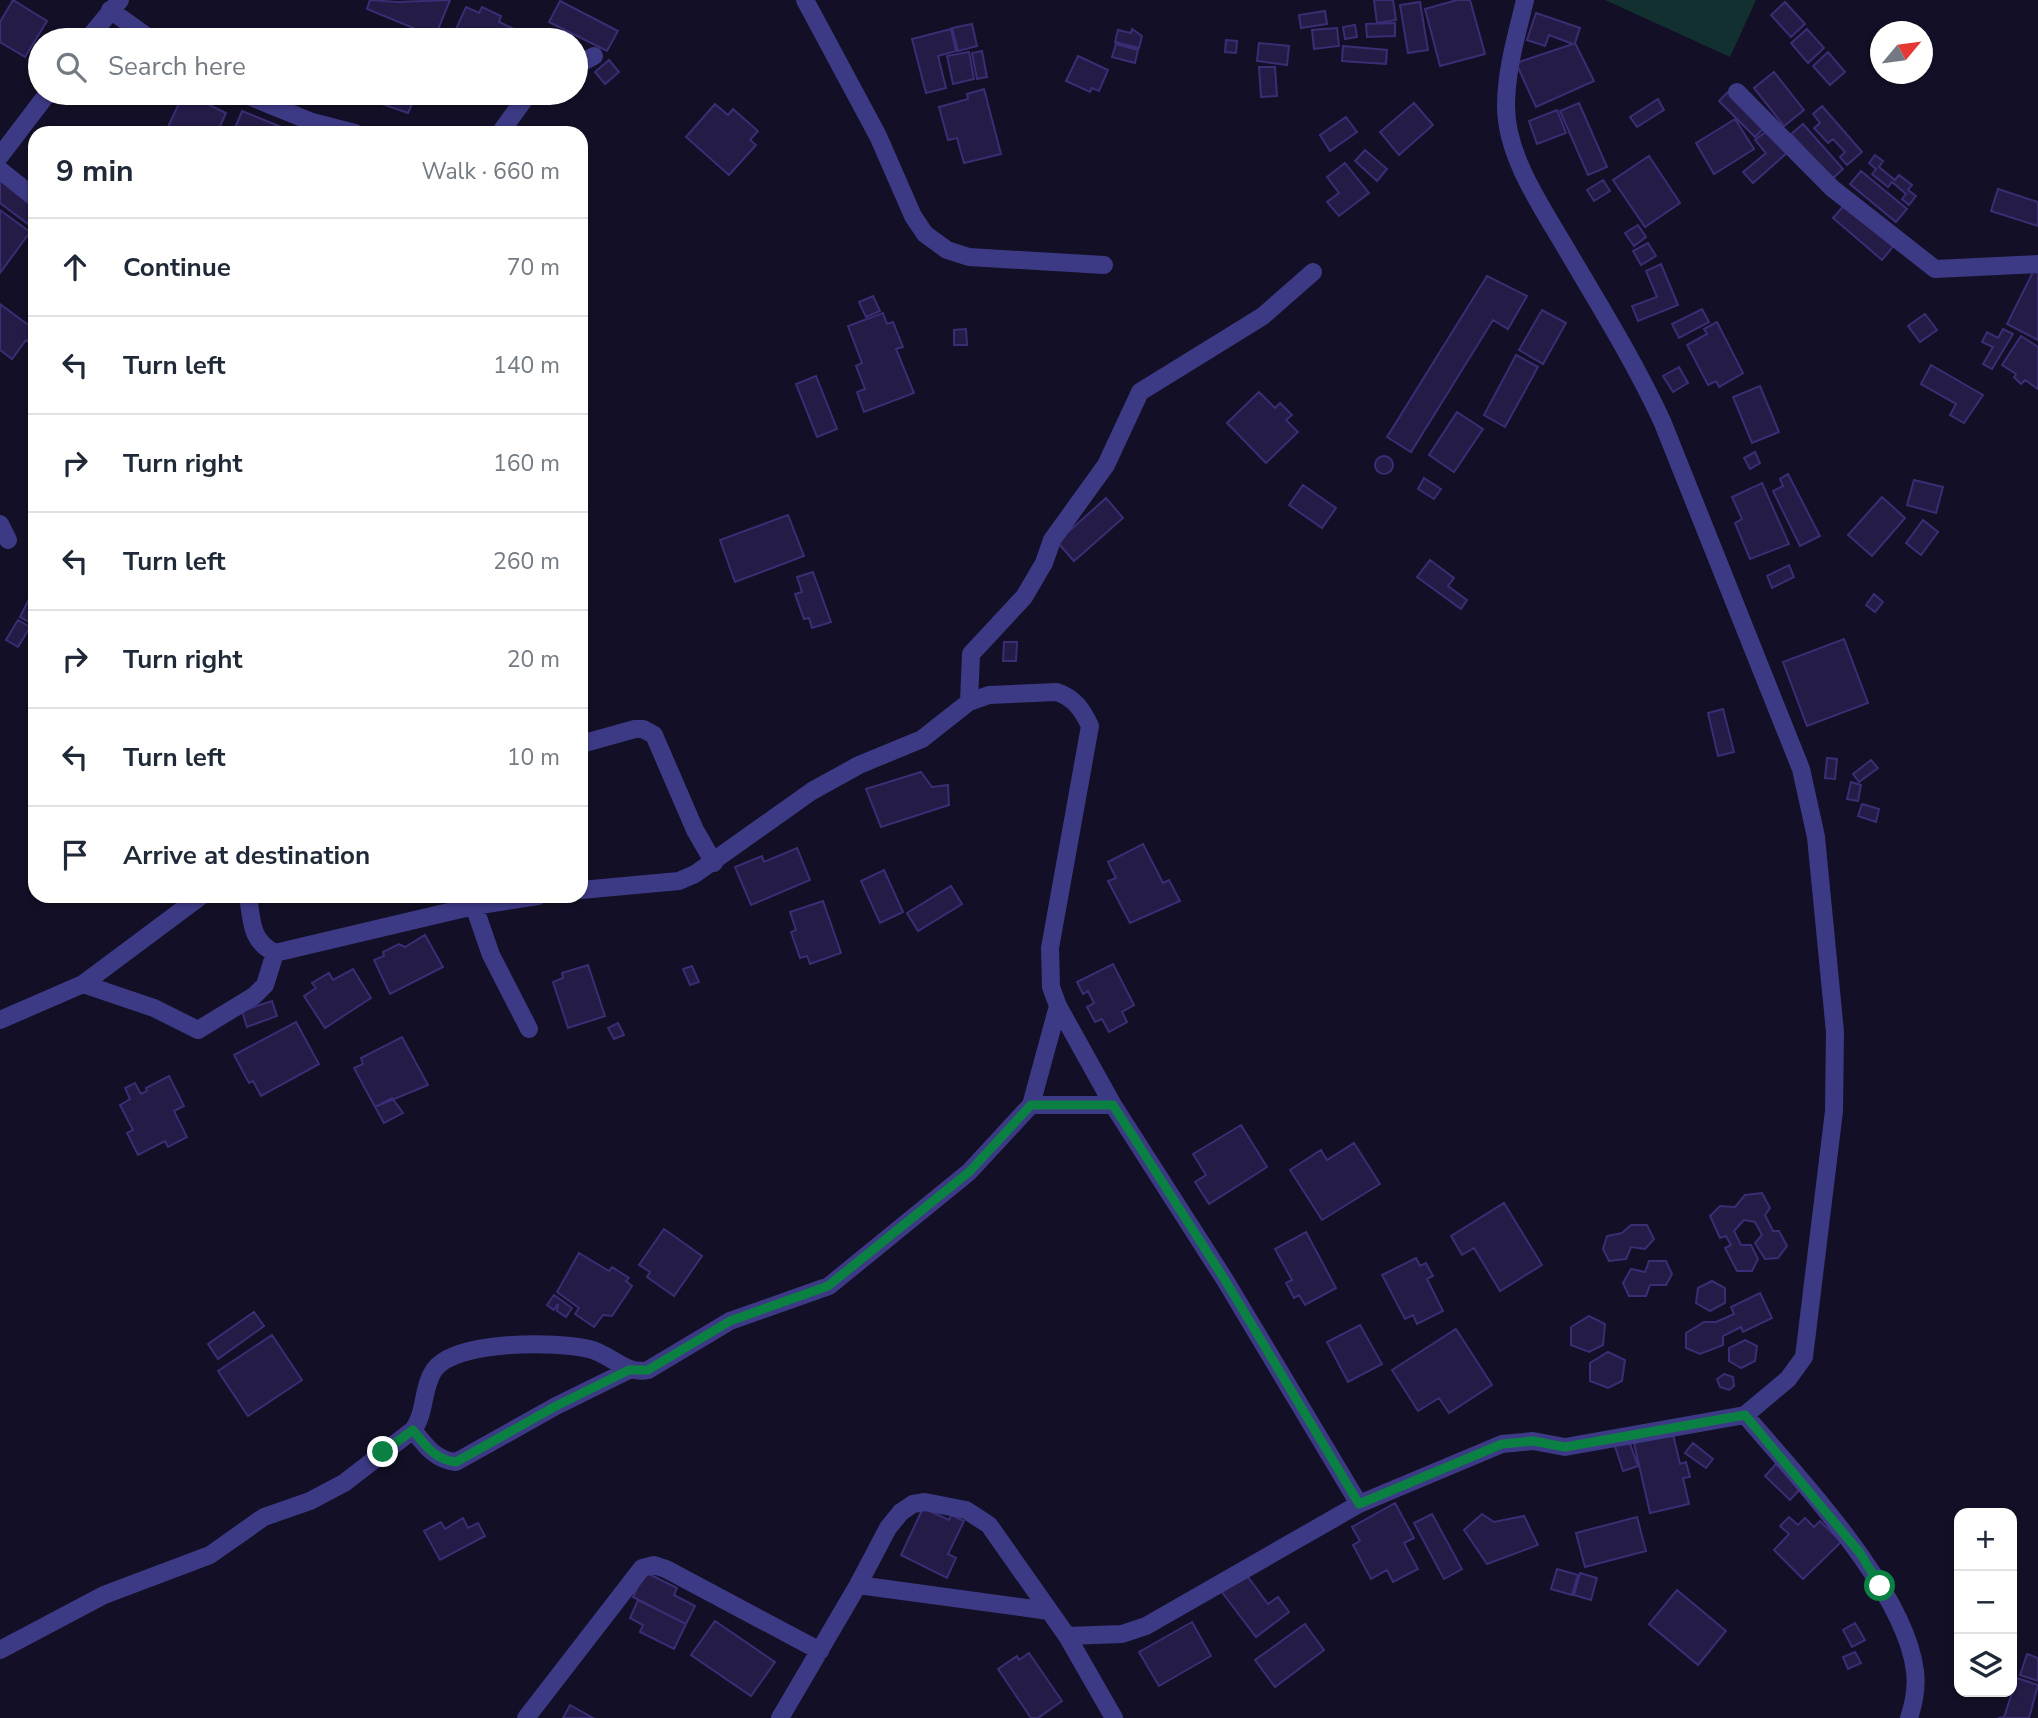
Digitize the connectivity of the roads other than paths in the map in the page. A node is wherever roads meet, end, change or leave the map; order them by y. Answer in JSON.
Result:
{"nodes":[{"id":1,"x":805,"y":0,"type":"edge"},
{"id":2,"x":1525,"y":0,"type":"edge"},
{"id":3,"x":115,"y":5,"type":"edge"},
{"id":4,"x":97,"y":28,"type":"edge"},
{"id":5,"x":139,"y":28,"type":"edge"},
{"id":6,"x":594,"y":56,"type":"dead end"},
{"id":7,"x":588,"y":59,"type":"edge"},
{"id":8,"x":1737,"y":92,"type":"dead end"},
{"id":9,"x":39,"y":105,"type":"edge"},
{"id":10,"x":270,"y":105,"type":"edge"},
{"id":11,"x":520,"y":105,"type":"edge"},
{"id":12,"x":328,"y":126,"type":"edge"},
{"id":13,"x":505,"y":126,"type":"edge"},
{"id":14,"x":0,"y":156,"type":"edge"},
{"id":15,"x":0,"y":170,"type":"edge"},
{"id":16,"x":28,"y":192,"type":"edge"},
{"id":17,"x":2038,"y":264,"type":"edge"},
{"id":18,"x":1104,"y":265,"type":"dead end"},
{"id":19,"x":1313,"y":272,"type":"dead end"},
{"id":20,"x":970,"y":702,"type":"junction"},
{"id":21,"x":588,"y":742,"type":"edge"},
{"id":22,"x":714,"y":863,"type":"junction"},
{"id":23,"x":588,"y":889,"type":"edge"},
{"id":24,"x":192,"y":903,"type":"edge"},
{"id":25,"x":249,"y":903,"type":"edge"},
{"id":26,"x":488,"y":903,"type":"edge"},
{"id":27,"x":474,"y":905,"type":"junction"},
{"id":28,"x":275,"y":953,"type":"junction"},
{"id":29,"x":83,"y":984,"type":"junction"},
{"id":30,"x":1058,"y":1006,"type":"junction"},
{"id":31,"x":0,"y":1020,"type":"edge"},
{"id":32,"x":529,"y":1029,"type":"dead end"},
{"id":33,"x":1031,"y":1105,"type":"junction"},
{"id":34,"x":1113,"y":1105,"type":"junction"},
{"id":35,"x":629,"y":1370,"type":"junction"},
{"id":36,"x":1745,"y":1415,"type":"junction"},
{"id":37,"x":413,"y":1430,"type":"junction"},
{"id":38,"x":1359,"y":1504,"type":"junction"},
{"id":39,"x":858,"y":1586,"type":"junction"},
{"id":40,"x":1049,"y":1611,"type":"junction"},
{"id":41,"x":1067,"y":1636,"type":"junction"},
{"id":42,"x":0,"y":1650,"type":"edge"},
{"id":43,"x":820,"y":1651,"type":"junction"},
{"id":44,"x":781,"y":1717,"type":"edge"},
{"id":45,"x":526,"y":1718,"type":"edge"},
{"id":46,"x":1114,"y":1718,"type":"edge"},
{"id":47,"x":1909,"y":1718,"type":"edge"}],
"edges":[{"from":1,"to":18,"type":"street"},
{"from":2,"to":36,"type":"street"},
{"from":3,"to":4,"type":"street"},
{"from":3,"to":5,"type":"street"},
{"from":6,"to":7,"type":"street"},
{"from":8,"to":17,"type":"street"},
{"from":9,"to":14,"type":"street"},
{"from":10,"to":12,"type":"street"},
{"from":11,"to":13,"type":"street"},
{"from":15,"to":16,"type":"street"},
{"from":19,"to":20,"type":"street"},
{"from":20,"to":22,"type":"street"},
{"from":20,"to":30,"type":"street"},
{"from":21,"to":22,"type":"street"},
{"from":22,"to":23,"type":"street"},
{"from":24,"to":29,"type":"street"},
{"from":25,"to":28,"type":"street"},
{"from":26,"to":27,"type":"street"},
{"from":27,"to":28,"type":"street"},
{"from":27,"to":32,"type":"street"},
{"from":28,"to":29,"type":"street"},
{"from":29,"to":31,"type":"street"},
{"from":30,"to":33,"type":"street"},
{"from":30,"to":34,"type":"street"},
{"from":33,"to":34,"type":"street"},
{"from":33,"to":35,"type":"street"},
{"from":34,"to":38,"type":"street"},
{"from":35,"to":37,"type":"street"},
{"from":35,"to":37,"type":"street"},
{"from":36,"to":38,"type":"street"},
{"from":36,"to":47,"type":"street"},
{"from":37,"to":42,"type":"street"},
{"from":38,"to":41,"type":"street"},
{"from":39,"to":40,"type":"street"},
{"from":39,"to":40,"type":"street"},
{"from":39,"to":43,"type":"street"},
{"from":40,"to":41,"type":"street"},
{"from":41,"to":46,"type":"street"},
{"from":43,"to":44,"type":"street"},
{"from":43,"to":45,"type":"street"}]}
